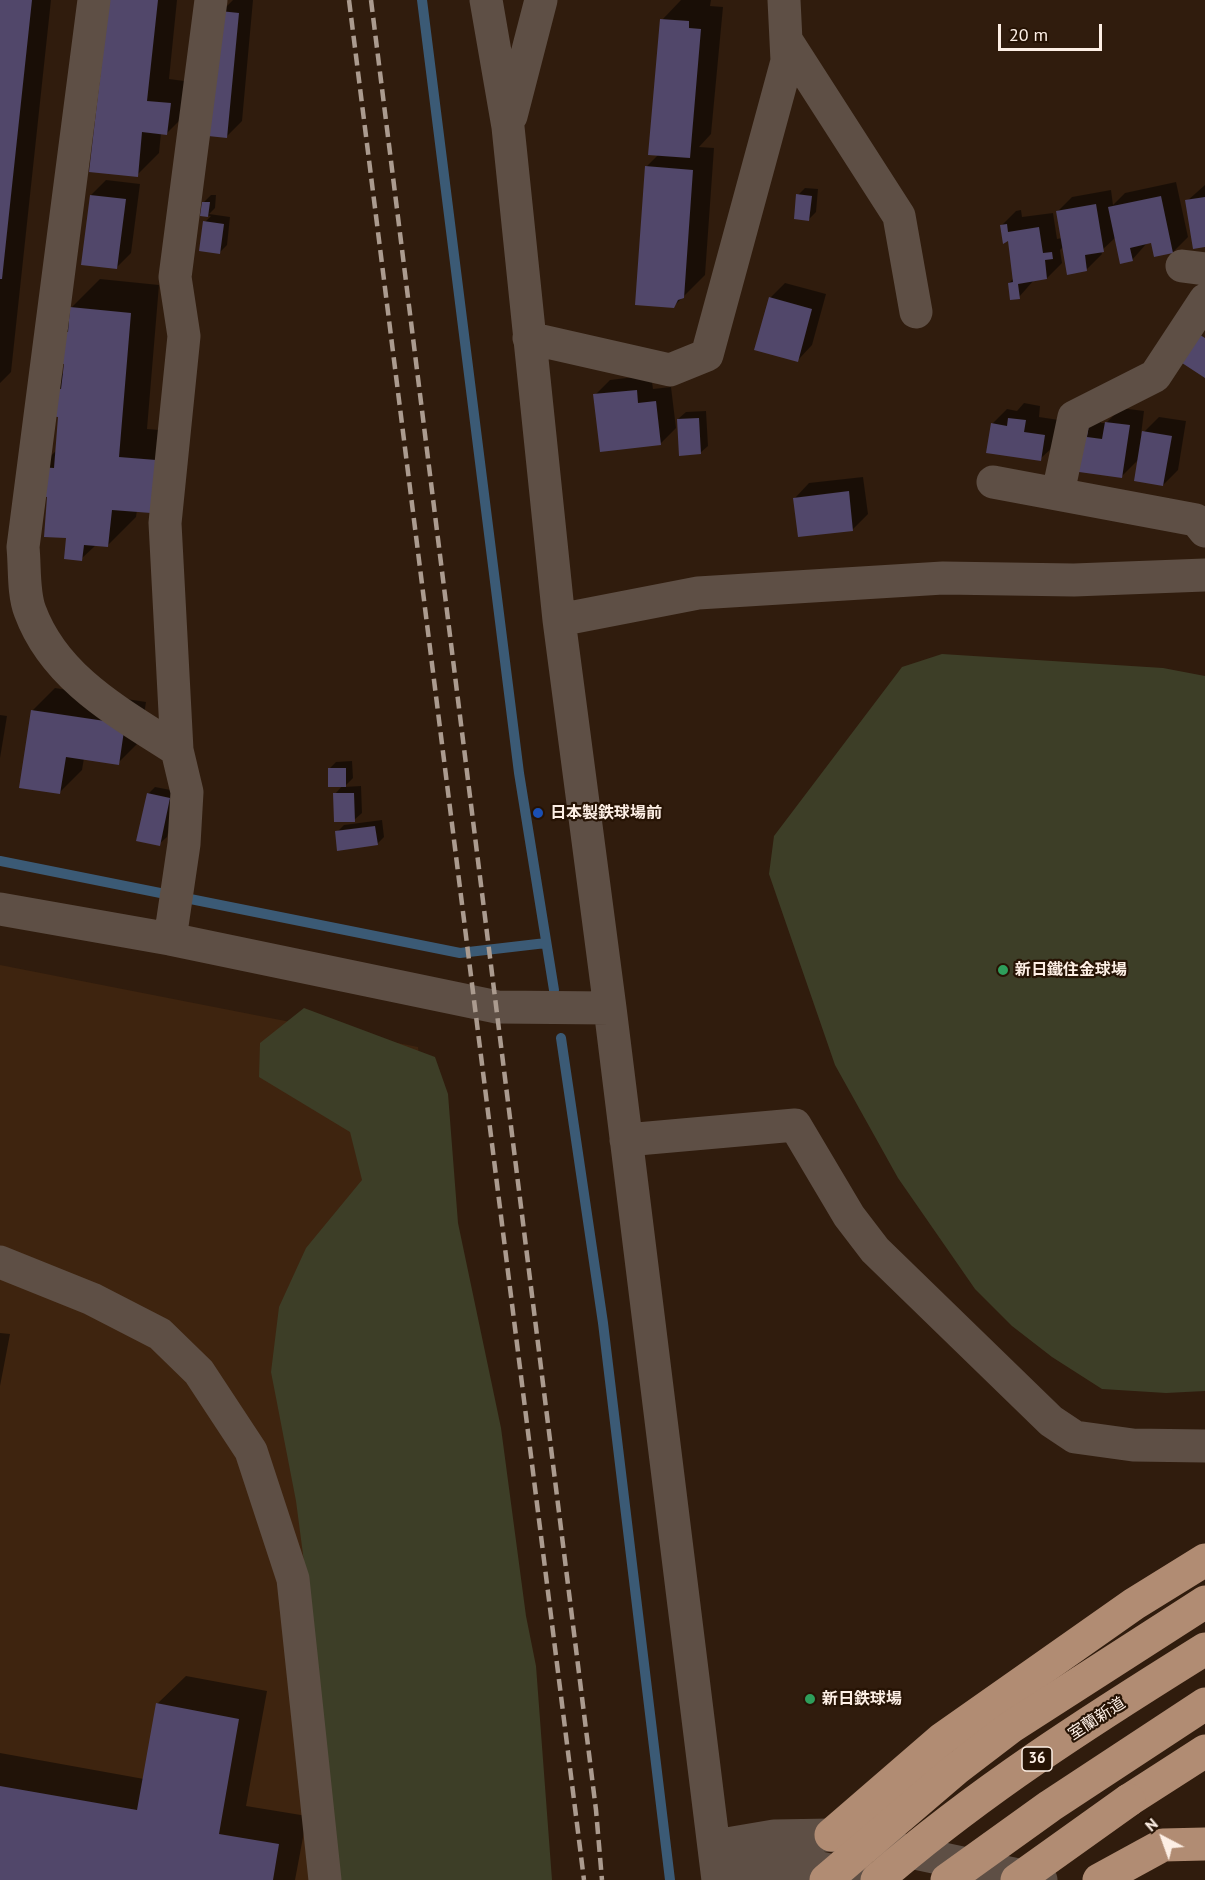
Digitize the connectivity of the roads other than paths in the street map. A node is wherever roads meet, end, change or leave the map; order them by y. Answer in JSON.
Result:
{"nodes":[{"id":1,"x":94,"y":0,"type":"edge"},
{"id":2,"x":211,"y":0,"type":"edge"},
{"id":3,"x":486,"y":0,"type":"edge"},
{"id":4,"x":541,"y":0,"type":"edge"},
{"id":5,"x":784,"y":0,"type":"edge"},
{"id":6,"x":786,"y":40,"type":"junction"},
{"id":7,"x":508,"y":127,"type":"junction"},
{"id":8,"x":1205,"y":300,"type":"edge"},
{"id":9,"x":916,"y":312,"type":"dead end"},
{"id":10,"x":529,"y":338,"type":"junction"},
{"id":11,"x":993,"y":482,"type":"dead end"},
{"id":12,"x":1058,"y":493,"type":"junction"},
{"id":13,"x":1205,"y":531,"type":"edge"},
{"id":14,"x":1205,"y":575,"type":"edge"},
{"id":15,"x":559,"y":620,"type":"junction"},
{"id":16,"x":177,"y":750,"type":"junction"},
{"id":17,"x":0,"y":909,"type":"edge"},
{"id":18,"x":174,"y":912,"type":"junction"},
{"id":19,"x":610,"y":1008,"type":"junction"},
{"id":20,"x":626,"y":1140,"type":"junction"},
{"id":21,"x":0,"y":1262,"type":"edge"},
{"id":22,"x":1205,"y":1446,"type":"edge"},
{"id":23,"x":1205,"y":1560,"type":"edge"},
{"id":24,"x":1205,"y":1602,"type":"edge"},
{"id":25,"x":1205,"y":1649,"type":"edge"},
{"id":26,"x":1205,"y":1704,"type":"edge"},
{"id":27,"x":1205,"y":1751,"type":"edge"},
{"id":28,"x":831,"y":1835,"type":"junction"},
{"id":29,"x":1205,"y":1844,"type":"edge"},
{"id":30,"x":717,"y":1866,"type":"edge"},
{"id":31,"x":325,"y":1880,"type":"edge"},
{"id":32,"x":826,"y":1880,"type":"edge"},
{"id":33,"x":876,"y":1880,"type":"edge"},
{"id":34,"x":947,"y":1880,"type":"edge"},
{"id":35,"x":1017,"y":1880,"type":"edge"},
{"id":36,"x":1041,"y":1880,"type":"edge"},
{"id":37,"x":1099,"y":1880,"type":"edge"}],
"edges":[{"from":1,"to":16,"type":"street"},
{"from":2,"to":16,"type":"street"},
{"from":3,"to":7,"type":"street"},
{"from":4,"to":7,"type":"street"},
{"from":5,"to":6,"type":"street"},
{"from":6,"to":9,"type":"street"},
{"from":6,"to":10,"type":"street"},
{"from":7,"to":10,"type":"street"},
{"from":8,"to":12,"type":"street"},
{"from":10,"to":15,"type":"street"},
{"from":11,"to":12,"type":"street"},
{"from":12,"to":13,"type":"street"},
{"from":14,"to":15,"type":"street"},
{"from":15,"to":19,"type":"street"},
{"from":16,"to":18,"type":"street"},
{"from":17,"to":18,"type":"street"},
{"from":18,"to":19,"type":"street"},
{"from":19,"to":20,"type":"street"},
{"from":20,"to":22,"type":"street"},
{"from":20,"to":30,"type":"street"},
{"from":21,"to":31,"type":"street"},
{"from":23,"to":28,"type":"highway"},
{"from":24,"to":32,"type":"highway","bridge":true},
{"from":25,"to":33,"type":"highway","name":"室蘭新道","number":"36","bridge":true},
{"from":26,"to":34,"type":"highway","bridge":true},
{"from":27,"to":35,"type":"highway","bridge":true},
{"from":28,"to":30,"type":"street"},
{"from":28,"to":36,"type":"street"},
{"from":29,"to":37,"type":"highway"},
{"from":30,"to":33,"type":"street"}]}
